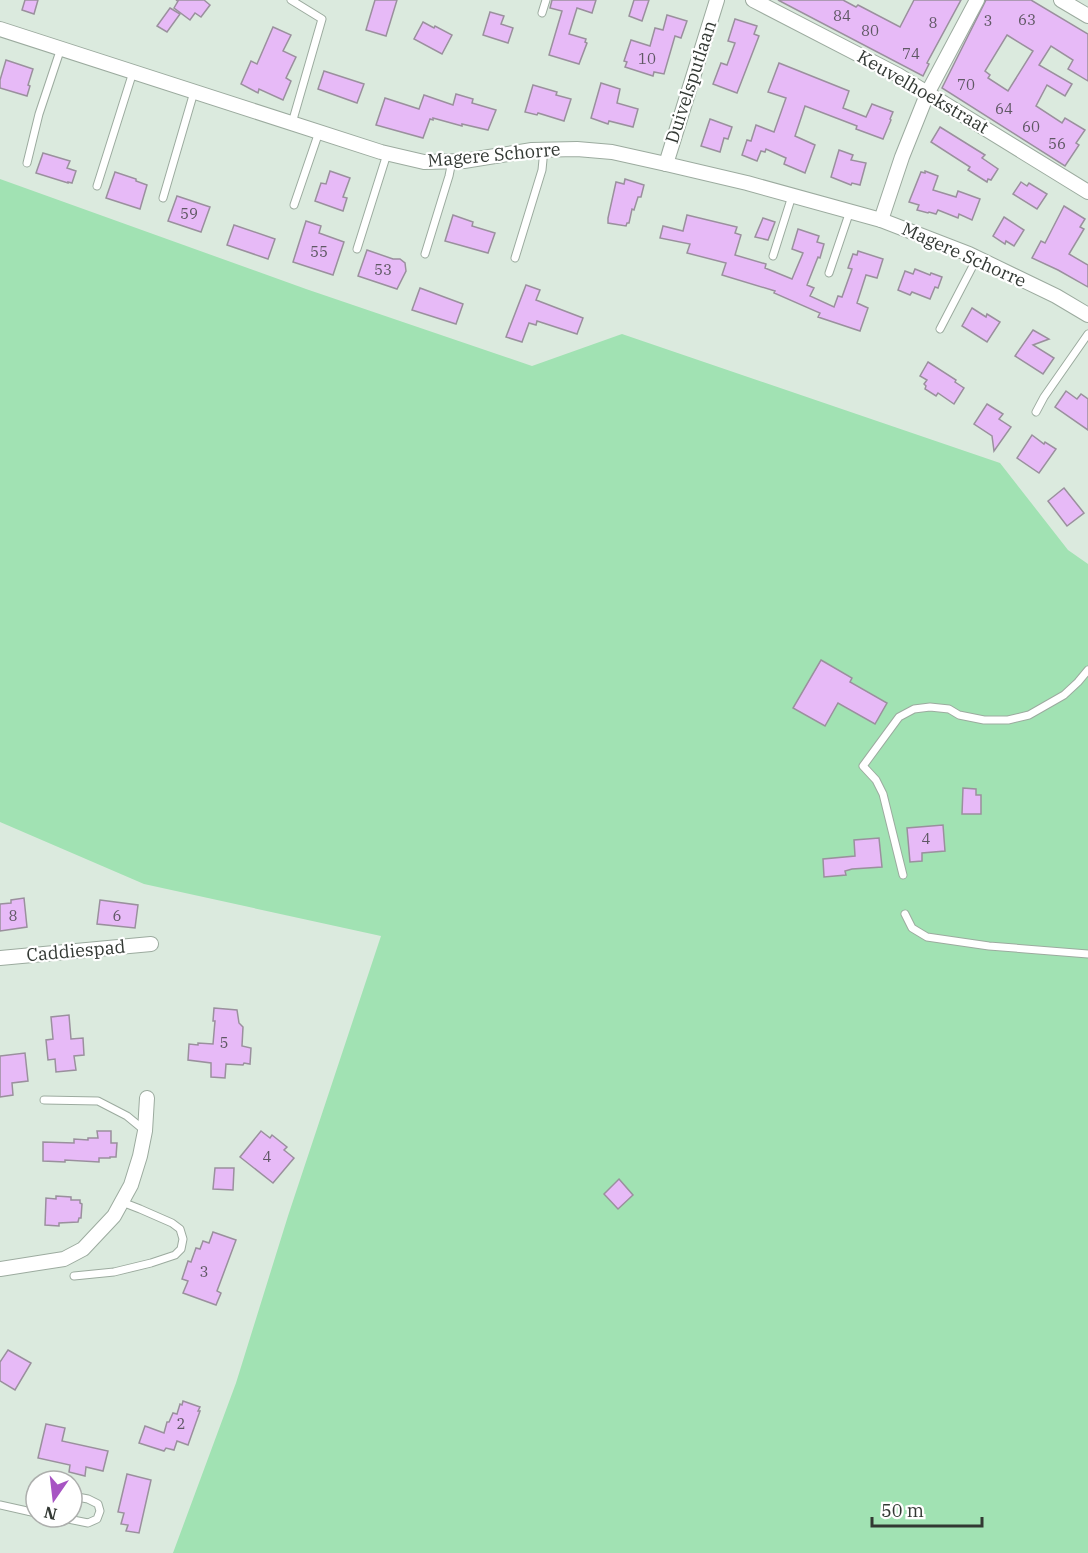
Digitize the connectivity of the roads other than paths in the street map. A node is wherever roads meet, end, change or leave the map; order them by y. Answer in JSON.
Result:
{"nodes":[{"id":1,"x":291,"y":0,"type":"edge"},
{"id":2,"x":546,"y":0,"type":"edge"},
{"id":3,"x":717,"y":0,"type":"edge"},
{"id":4,"x":753,"y":0,"type":"edge"},
{"id":5,"x":977,"y":0,"type":"edge"},
{"id":6,"x":1061,"y":0,"type":"edge"},
{"id":7,"x":542,"y":13,"type":"dead end"},
{"id":8,"x":1088,"y":16,"type":"edge"},
{"id":9,"x":0,"y":28,"type":"edge"},
{"id":10,"x":61,"y":48,"type":"junction"},
{"id":11,"x":133,"y":72,"type":"junction"},
{"id":12,"x":194,"y":92,"type":"junction"},
{"id":13,"x":928,"y":92,"type":"junction"},
{"id":14,"x":292,"y":123,"type":"junction"},
{"id":15,"x":319,"y":132,"type":"junction"},
{"id":16,"x":544,"y":149,"type":"junction"},
{"id":17,"x":387,"y":154,"type":"junction"},
{"id":18,"x":452,"y":161,"type":"junction"},
{"id":19,"x":27,"y":163,"type":"dead end"},
{"id":20,"x":666,"y":164,"type":"junction"},
{"id":21,"x":97,"y":186,"type":"dead end"},
{"id":22,"x":1088,"y":192,"type":"edge"},
{"id":23,"x":792,"y":196,"type":"junction"},
{"id":24,"x":163,"y":198,"type":"dead end"},
{"id":25,"x":294,"y":205,"type":"dead end"},
{"id":26,"x":850,"y":211,"type":"junction"},
{"id":27,"x":881,"y":220,"type":"junction"},
{"id":28,"x":357,"y":249,"type":"dead end"},
{"id":29,"x":425,"y":255,"type":"dead end"},
{"id":30,"x":772,"y":256,"type":"dead end"},
{"id":31,"x":514,"y":258,"type":"dead end"},
{"id":32,"x":977,"y":258,"type":"junction"},
{"id":33,"x":829,"y":273,"type":"dead end"},
{"id":34,"x":1088,"y":315,"type":"edge"},
{"id":35,"x":940,"y":329,"type":"dead end"},
{"id":36,"x":1088,"y":334,"type":"edge"},
{"id":37,"x":1035,"y":412,"type":"dead end"},
{"id":38,"x":1088,"y":670,"type":"edge"},
{"id":39,"x":903,"y":875,"type":"dead end"},
{"id":40,"x":904,"y":915,"type":"dead end"},
{"id":41,"x":151,"y":944,"type":"dead end"},
{"id":42,"x":1088,"y":954,"type":"edge"},
{"id":43,"x":0,"y":958,"type":"edge"},
{"id":44,"x":147,"y":1098,"type":"dead end"},
{"id":45,"x":44,"y":1100,"type":"dead end"},
{"id":46,"x":145,"y":1131,"type":"junction"},
{"id":47,"x":122,"y":1202,"type":"junction"},
{"id":48,"x":0,"y":1269,"type":"edge"},
{"id":49,"x":74,"y":1276,"type":"dead end"},
{"id":50,"x":84,"y":1498,"type":"edge"},
{"id":51,"x":0,"y":1505,"type":"edge"},
{"id":52,"x":24,"y":1510,"type":"edge"},
{"id":53,"x":84,"y":1522,"type":"edge"}],
"edges":[{"from":1,"to":14,"type":"lane"},
{"from":2,"to":7,"type":"lane"},
{"from":3,"to":20,"type":"street","name":"Duivelsputlaan"},
{"from":4,"to":13,"type":"street","name":"Keuvelhoekstraat"},
{"from":5,"to":13,"type":"street"},
{"from":6,"to":8,"type":"street"},
{"from":9,"to":10,"type":"street","name":"Magere Schorre"},
{"from":10,"to":11,"type":"street","name":"Magere Schorre"},
{"from":10,"to":19,"type":"lane"},
{"from":11,"to":12,"type":"street","name":"Magere Schorre"},
{"from":11,"to":21,"type":"lane"},
{"from":12,"to":14,"type":"street","name":"Magere Schorre"},
{"from":12,"to":24,"type":"lane"},
{"from":13,"to":22,"type":"street","name":"Keuvelhoekstraat"},
{"from":13,"to":27,"type":"street"},
{"from":14,"to":15,"type":"street","name":"Magere Schorre"},
{"from":15,"to":17,"type":"street","name":"Magere Schorre"},
{"from":15,"to":25,"type":"lane"},
{"from":16,"to":18,"type":"street","name":"Magere Schorre"},
{"from":16,"to":20,"type":"street","name":"Magere Schorre"},
{"from":16,"to":31,"type":"lane"},
{"from":17,"to":18,"type":"street","name":"Magere Schorre"},
{"from":17,"to":28,"type":"lane"},
{"from":18,"to":29,"type":"lane"},
{"from":20,"to":23,"type":"street","name":"Magere Schorre"},
{"from":23,"to":26,"type":"street","name":"Magere Schorre"},
{"from":23,"to":30,"type":"lane"},
{"from":26,"to":27,"type":"street","name":"Magere Schorre"},
{"from":26,"to":33,"type":"lane"},
{"from":27,"to":32,"type":"street","name":"Magere Schorre"},
{"from":32,"to":34,"type":"street","name":"Magere Schorre"},
{"from":32,"to":35,"type":"lane"},
{"from":36,"to":37,"type":"lane"},
{"from":38,"to":39,"type":"lane"},
{"from":40,"to":42,"type":"lane"},
{"from":41,"to":43,"type":"street","name":"Caddiespad"},
{"from":44,"to":46,"type":"street"},
{"from":45,"to":46,"type":"lane"},
{"from":46,"to":47,"type":"street"},
{"from":47,"to":48,"type":"street"},
{"from":47,"to":49,"type":"lane"},
{"from":50,"to":53,"type":"lane"},
{"from":51,"to":52,"type":"lane"}]}
